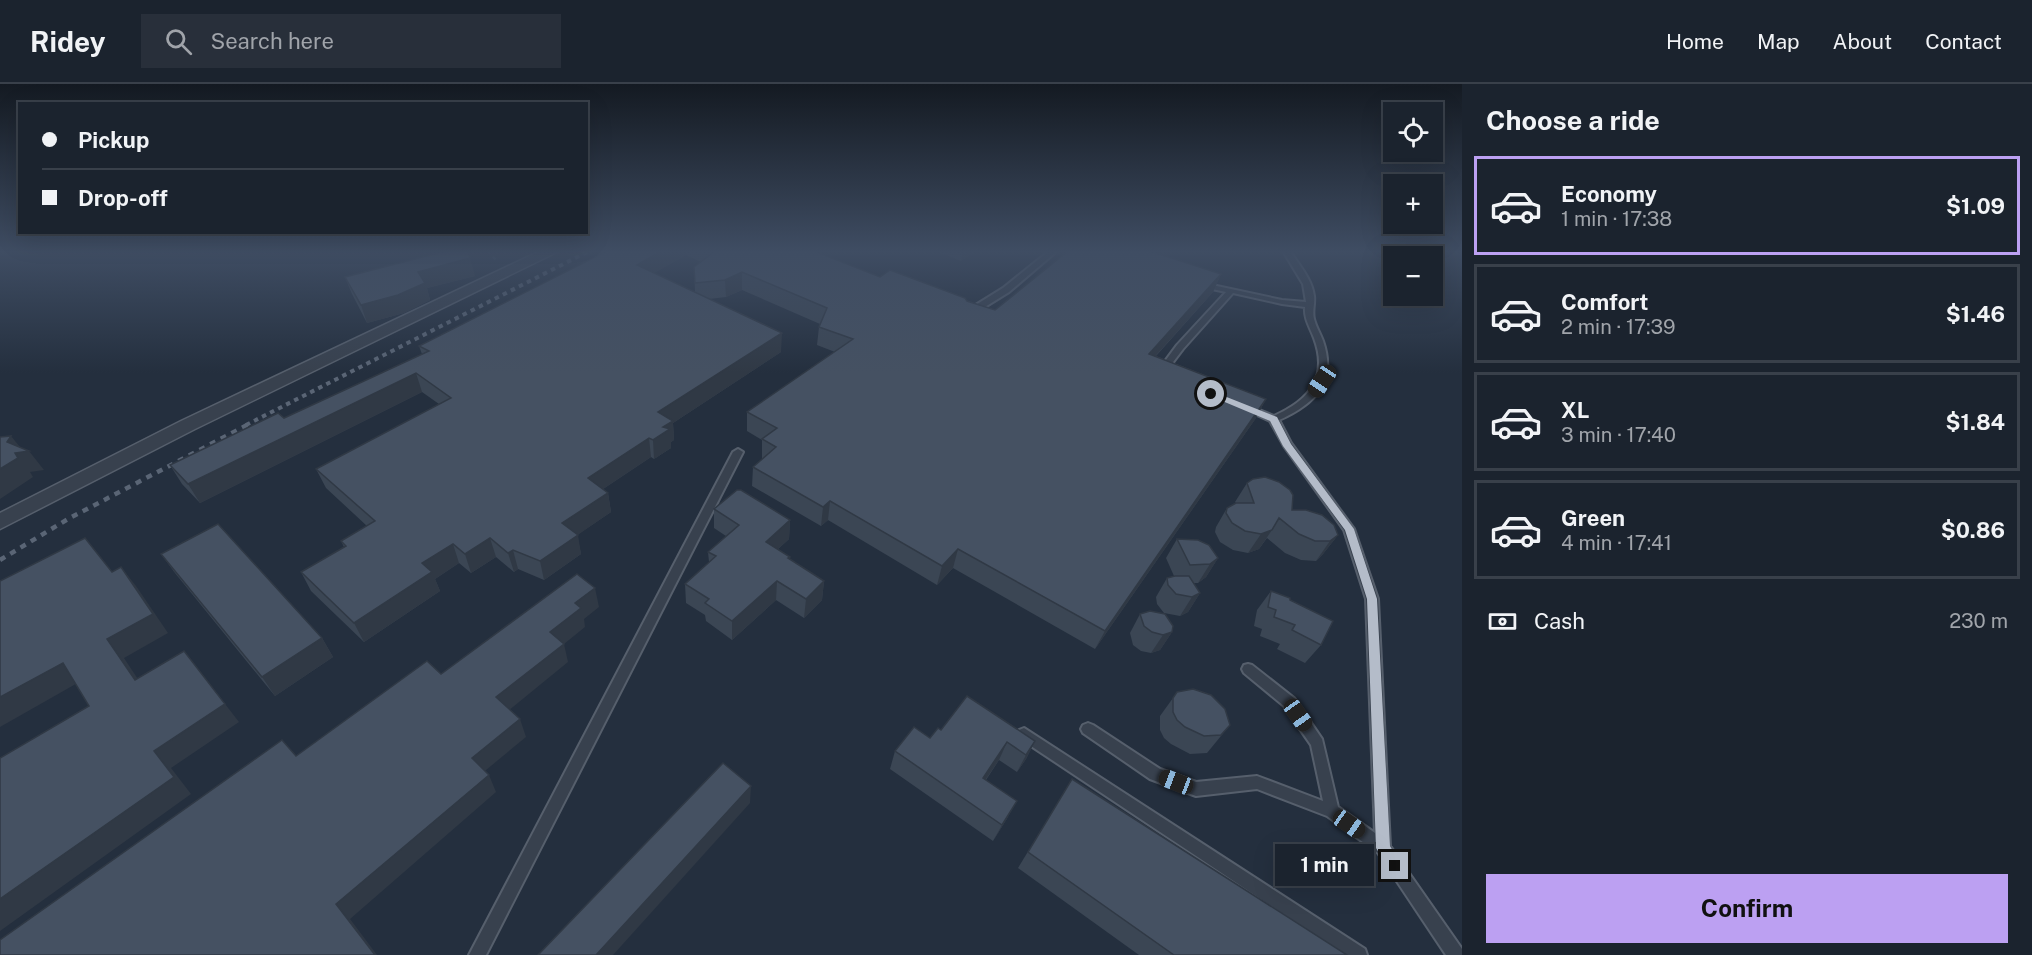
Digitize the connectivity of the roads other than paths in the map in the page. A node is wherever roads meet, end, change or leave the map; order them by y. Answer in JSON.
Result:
{"nodes":[{"id":1,"x":1231,"y":291,"type":"edge"},
{"id":2,"x":467,"y":292,"type":"edge"},
{"id":3,"x":1003,"y":292,"type":"edge"},
{"id":4,"x":1234,"y":292,"type":"edge"},
{"id":5,"x":1309,"y":292,"type":"edge"},
{"id":6,"x":1310,"y":305,"type":"junction"},
{"id":7,"x":966,"y":315,"type":"edge"},
{"id":8,"x":1171,"y":378,"type":"edge"},
{"id":9,"x":1239,"y":405,"type":"edge"},
{"id":10,"x":1274,"y":419,"type":"junction"},
{"id":11,"x":738,"y":452,"type":"dead end"},
{"id":12,"x":0,"y":522,"type":"edge"},
{"id":13,"x":1248,"y":669,"type":"dead end"},
{"id":14,"x":1008,"y":724,"type":"edge"},
{"id":15,"x":1088,"y":729,"type":"dead end"},
{"id":16,"x":1332,"y":812,"type":"junction"},
{"id":17,"x":1383,"y":848,"type":"junction"},
{"id":18,"x":477,"y":955,"type":"edge"},
{"id":19,"x":1359,"y":955,"type":"edge"},
{"id":20,"x":1456,"y":955,"type":"edge"}],
"edges":[{"from":1,"to":8,"type":"lane"},
{"from":2,"to":12,"type":"street"},
{"from":3,"to":7,"type":"lane"},
{"from":4,"to":6,"type":"lane"},
{"from":5,"to":6,"type":"lane"},
{"from":6,"to":10,"type":"lane"},
{"from":9,"to":10,"type":"lane"},
{"from":10,"to":17,"type":"lane"},
{"from":11,"to":18,"type":"lane"},
{"from":13,"to":16,"type":"lane"},
{"from":14,"to":19,"type":"lane"},
{"from":15,"to":16,"type":"lane"},
{"from":16,"to":17,"type":"lane"},
{"from":17,"to":20,"type":"lane"}]}
